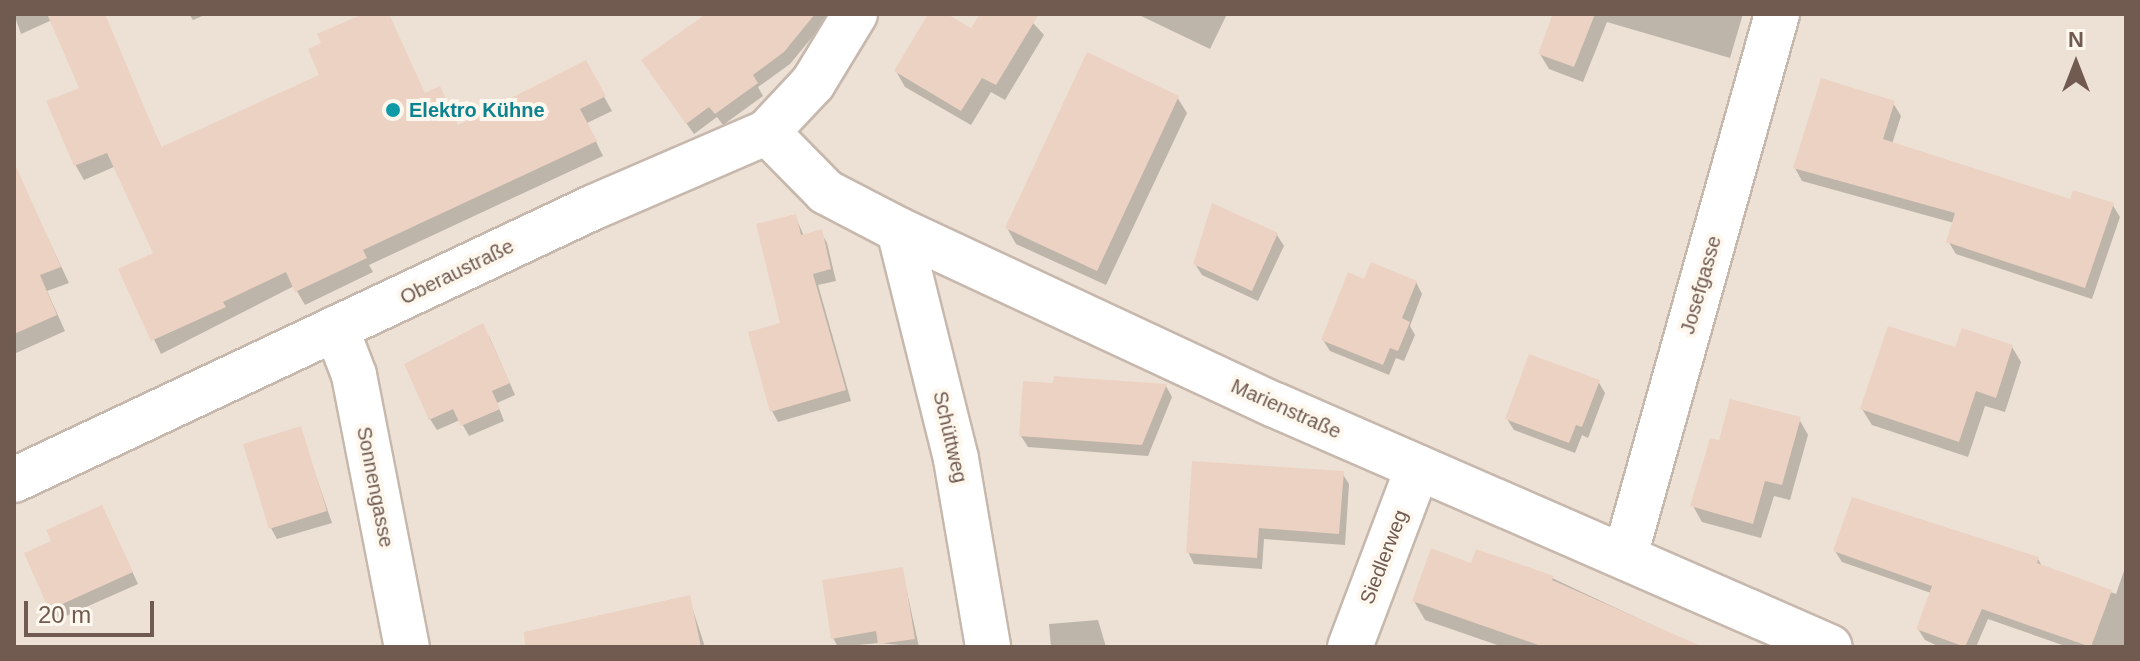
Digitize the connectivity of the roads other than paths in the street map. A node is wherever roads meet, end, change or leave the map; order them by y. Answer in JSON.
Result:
{"nodes":[{"id":1,"x":855,"y":14,"type":"edge"},
{"id":2,"x":1777,"y":14,"type":"edge"},
{"id":3,"x":767,"y":132,"type":"junction"},
{"id":4,"x":899,"y":230,"type":"junction"},
{"id":5,"x":336,"y":328,"type":"junction"},
{"id":6,"x":1418,"y":467,"type":"junction"},
{"id":7,"x":14,"y":480,"type":"edge"},
{"id":8,"x":1625,"y":556,"type":"junction"},
{"id":9,"x":1819,"y":645,"type":"edge"},
{"id":10,"x":407,"y":647,"type":"edge"},
{"id":11,"x":988,"y":647,"type":"edge"},
{"id":12,"x":1350,"y":647,"type":"edge"}],
"edges":[{"from":1,"to":3,"type":"street","name":"Oberaustraße"},
{"from":2,"to":8,"type":"street","name":"Josefgasse"},
{"from":3,"to":4,"type":"street","name":"Marienstraße"},
{"from":3,"to":5,"type":"street","name":"Oberaustraße"},
{"from":4,"to":6,"type":"street","name":"Marienstraße"},
{"from":4,"to":11,"type":"street","name":"Schüttweg"},
{"from":5,"to":7,"type":"street","name":"Oberaustraße"},
{"from":5,"to":10,"type":"street","name":"Sonnengasse"},
{"from":6,"to":8,"type":"street","name":"Marienstraße"},
{"from":6,"to":12,"type":"street","name":"Siedlerweg"},
{"from":8,"to":9,"type":"street","name":"Marienstraße"}]}
